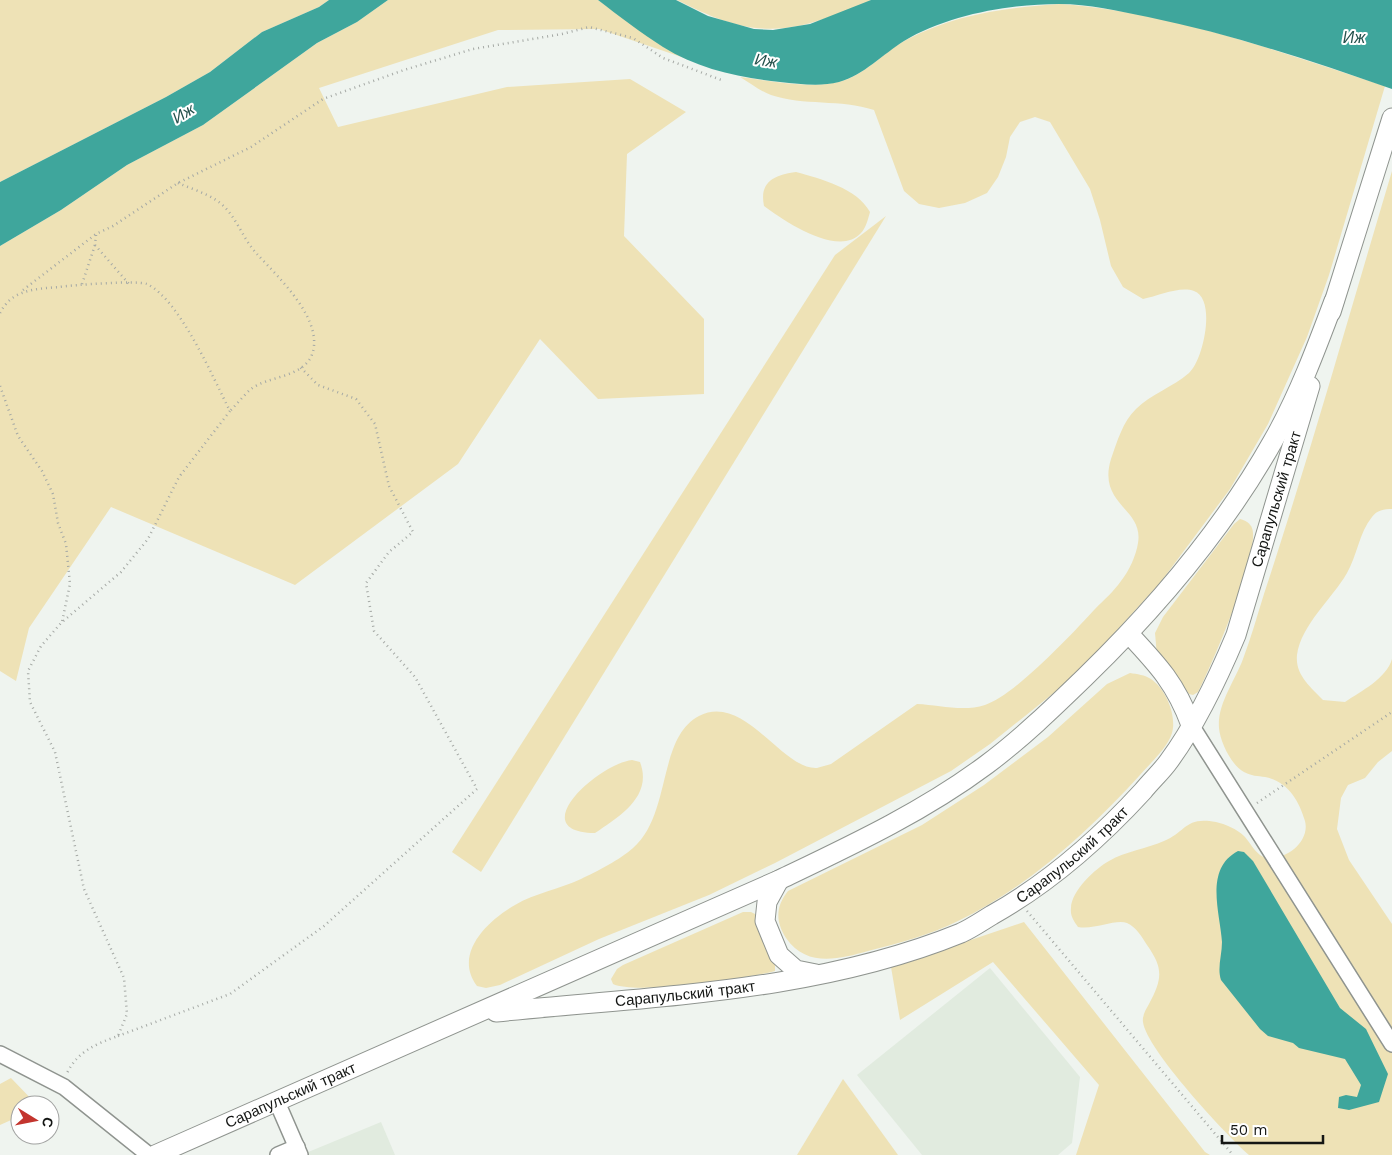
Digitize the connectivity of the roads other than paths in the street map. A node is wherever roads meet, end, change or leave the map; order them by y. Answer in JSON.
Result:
{"nodes":[{"id":1,"x":1390,"y":125,"type":"edge"},
{"id":2,"x":1334,"y":301,"type":"junction"},
{"id":3,"x":1129,"y":634,"type":"junction"},
{"id":4,"x":1191,"y":725,"type":"junction"},
{"id":5,"x":779,"y":880,"type":"junction"},
{"id":6,"x":822,"y":975,"type":"junction"},
{"id":7,"x":480,"y":1013,"type":"junction"},
{"id":8,"x":1392,"y":1044,"type":"edge"},
{"id":9,"x":0,"y":1054,"type":"edge"},
{"id":10,"x":277,"y":1102,"type":"junction"},
{"id":11,"x":299,"y":1151,"type":"edge"},
{"id":12,"x":149,"y":1155,"type":"edge"},
{"id":13,"x":155,"y":1155,"type":"edge"},
{"id":14,"x":278,"y":1155,"type":"edge"}],
"edges":[{"from":1,"to":2,"type":"main road","name":"Сарапульский тракт"},
{"from":2,"to":3,"type":"main road","name":"Сарапульский тракт"},
{"from":2,"to":4,"type":"main road","name":"Сарапульский тракт"},
{"from":3,"to":4,"type":"main road"},
{"from":3,"to":5,"type":"main road","name":"Сарапульский тракт"},
{"from":4,"to":6,"type":"main road","name":"Сарапульский тракт"},
{"from":4,"to":8,"type":"street"},
{"from":5,"to":6,"type":"main road"},
{"from":5,"to":7,"type":"main road","name":"Сарапульский тракт"},
{"from":6,"to":7,"type":"main road","name":"Сарапульский тракт"},
{"from":7,"to":10,"type":"main road","name":"Сарапульский тракт"},
{"from":9,"to":12,"type":"street"},
{"from":10,"to":11,"type":"street"},
{"from":10,"to":13,"type":"main road","name":"Сарапульский тракт"},
{"from":11,"to":14,"type":"street"}]}
